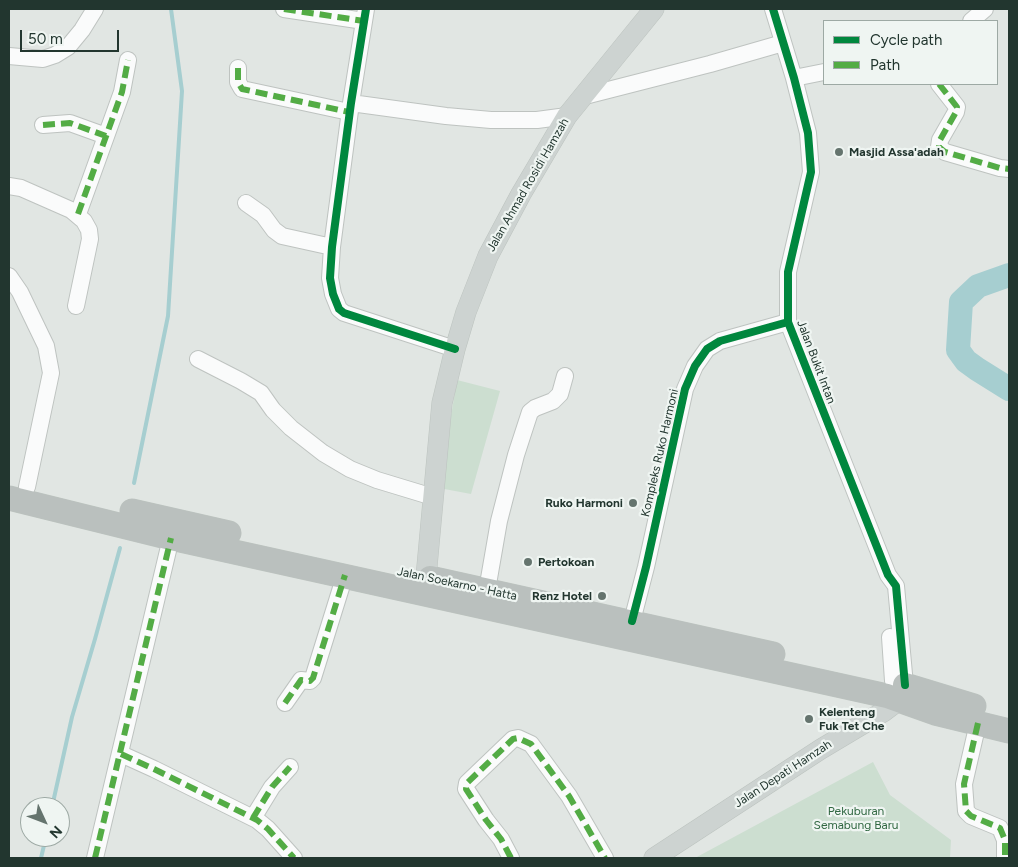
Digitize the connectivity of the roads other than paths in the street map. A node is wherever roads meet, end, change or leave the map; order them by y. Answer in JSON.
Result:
{"nodes":[{"id":1,"x":95,"y":9,"type":"edge"},
{"id":2,"x":284,"y":9,"type":"edge"},
{"id":3,"x":654,"y":9,"type":"edge"},
{"id":4,"x":773,"y":9,"type":"edge"},
{"id":5,"x":985,"y":9,"type":"edge"},
{"id":6,"x":365,"y":15,"type":"edge"},
{"id":7,"x":972,"y":20,"type":"edge"},
{"id":8,"x":783,"y":42,"type":"junction"},
{"id":9,"x":9,"y":56,"type":"edge"},
{"id":10,"x":128,"y":60,"type":"dead end"},
{"id":11,"x":238,"y":68,"type":"dead end"},
{"id":12,"x":823,"y":72,"type":"edge"},
{"id":13,"x":794,"y":78,"type":"junction"},
{"id":14,"x":940,"y":85,"type":"edge"},
{"id":15,"x":581,"y":97,"type":"junction"},
{"id":16,"x":350,"y":108,"type":"junction"},
{"id":17,"x":567,"y":116,"type":"junction"},
{"id":18,"x":43,"y":125,"type":"dead end"},
{"id":19,"x":106,"y":136,"type":"junction"},
{"id":20,"x":1009,"y":169,"type":"edge"},
{"id":21,"x":9,"y":186,"type":"edge"},
{"id":22,"x":246,"y":203,"type":"dead end"},
{"id":23,"x":78,"y":214,"type":"junction"},
{"id":24,"x":332,"y":248,"type":"junction"},
{"id":25,"x":9,"y":276,"type":"edge"},
{"id":26,"x":76,"y":306,"type":"dead end"},
{"id":27,"x":788,"y":322,"type":"junction"},
{"id":28,"x":455,"y":349,"type":"junction"},
{"id":29,"x":198,"y":359,"type":"dead end"},
{"id":30,"x":565,"y":376,"type":"dead end"},
{"id":31,"x":15,"y":489,"type":"edge"},
{"id":32,"x":433,"y":497,"type":"junction"},
{"id":33,"x":172,"y":530,"type":"junction"},
{"id":34,"x":345,"y":575,"type":"junction"},
{"id":35,"x":424,"y":585,"type":"junction"},
{"id":36,"x":487,"y":590,"type":"junction"},
{"id":37,"x":632,"y":621,"type":"junction"},
{"id":38,"x":894,"y":695,"type":"junction"},
{"id":39,"x":285,"y":703,"type":"dead end"},
{"id":40,"x":1009,"y":715,"type":"edge"},
{"id":41,"x":978,"y":723,"type":"junction"},
{"id":42,"x":1009,"y":731,"type":"edge"},
{"id":43,"x":121,"y":754,"type":"junction"},
{"id":44,"x":290,"y":767,"type":"dead end"},
{"id":45,"x":253,"y":818,"type":"junction"},
{"id":46,"x":95,"y":858,"type":"edge"},
{"id":47,"x":294,"y":858,"type":"edge"},
{"id":48,"x":511,"y":858,"type":"edge"},
{"id":49,"x":605,"y":858,"type":"edge"},
{"id":50,"x":654,"y":858,"type":"edge"},
{"id":51,"x":1004,"y":858,"type":"edge"}],
"edges":[{"from":1,"to":9,"type":"street"},
{"from":2,"to":6,"type":"street"},
{"from":3,"to":15,"type":"main road","name":"Jalan Ahmad Rosidi Hamzah"},
{"from":4,"to":8,"type":"street","name":"Jalan Bukit Intan"},
{"from":5,"to":7,"type":"street"},
{"from":6,"to":16,"type":"street"},
{"from":8,"to":13,"type":"street","name":"Jalan Bukit Intan"},
{"from":8,"to":15,"type":"street"},
{"from":10,"to":19,"type":"street"},
{"from":11,"to":16,"type":"street"},
{"from":12,"to":13,"type":"street"},
{"from":13,"to":27,"type":"street","name":"Jalan Bukit Intan"},
{"from":14,"to":20,"type":"street"},
{"from":15,"to":17,"type":"main road","name":"Jalan Ahmad Rosidi Hamzah"},
{"from":16,"to":17,"type":"street"},
{"from":16,"to":24,"type":"street"},
{"from":17,"to":28,"type":"main road","name":"Jalan Ahmad Rosidi Hamzah"},
{"from":18,"to":19,"type":"street"},
{"from":19,"to":23,"type":"street"},
{"from":21,"to":23,"type":"street"},
{"from":22,"to":24,"type":"street"},
{"from":23,"to":26,"type":"street"},
{"from":24,"to":28,"type":"street"},
{"from":25,"to":31,"type":"street"},
{"from":27,"to":37,"type":"street","name":"Kompleks Ruko Harmoni"},
{"from":27,"to":38,"type":"street","name":"Jalan Bukit Intan"},
{"from":28,"to":32,"type":"main road","name":"Jalan Ahmad Rosidi Hamzah"},
{"from":29,"to":32,"type":"street"},
{"from":30,"to":36,"type":"street"},
{"from":31,"to":33,"type":"highway","name":"Jalan Soekarno - Hatta"},
{"from":32,"to":35,"type":"main road","name":"Jalan Ahmad Rosidi Hamzah"},
{"from":33,"to":34,"type":"highway","name":"Jalan Soekarno - Hatta"},
{"from":33,"to":35,"type":"highway","name":"Jalan Soekarno - Hatta"},
{"from":33,"to":43,"type":"street"},
{"from":34,"to":35,"type":"highway","name":"Jalan Soekarno - Hatta"},
{"from":34,"to":39,"type":"street"},
{"from":35,"to":36,"type":"highway","name":"Jalan Soekarno - Hatta"},
{"from":35,"to":38,"type":"highway","name":"Jalan Soekarno - Hatta"},
{"from":36,"to":37,"type":"highway","name":"Jalan Soekarno - Hatta"},
{"from":37,"to":38,"type":"highway","name":"Jalan Soekarno - Hatta"},
{"from":38,"to":40,"type":"highway"},
{"from":38,"to":41,"type":"highway"},
{"from":38,"to":50,"type":"main road","name":"Jalan Depati Hamzah"},
{"from":41,"to":42,"type":"highway"},
{"from":41,"to":51,"type":"street"},
{"from":43,"to":45,"type":"street"},
{"from":43,"to":46,"type":"street"},
{"from":44,"to":45,"type":"street"},
{"from":45,"to":47,"type":"street"},
{"from":48,"to":49,"type":"street"}]}
